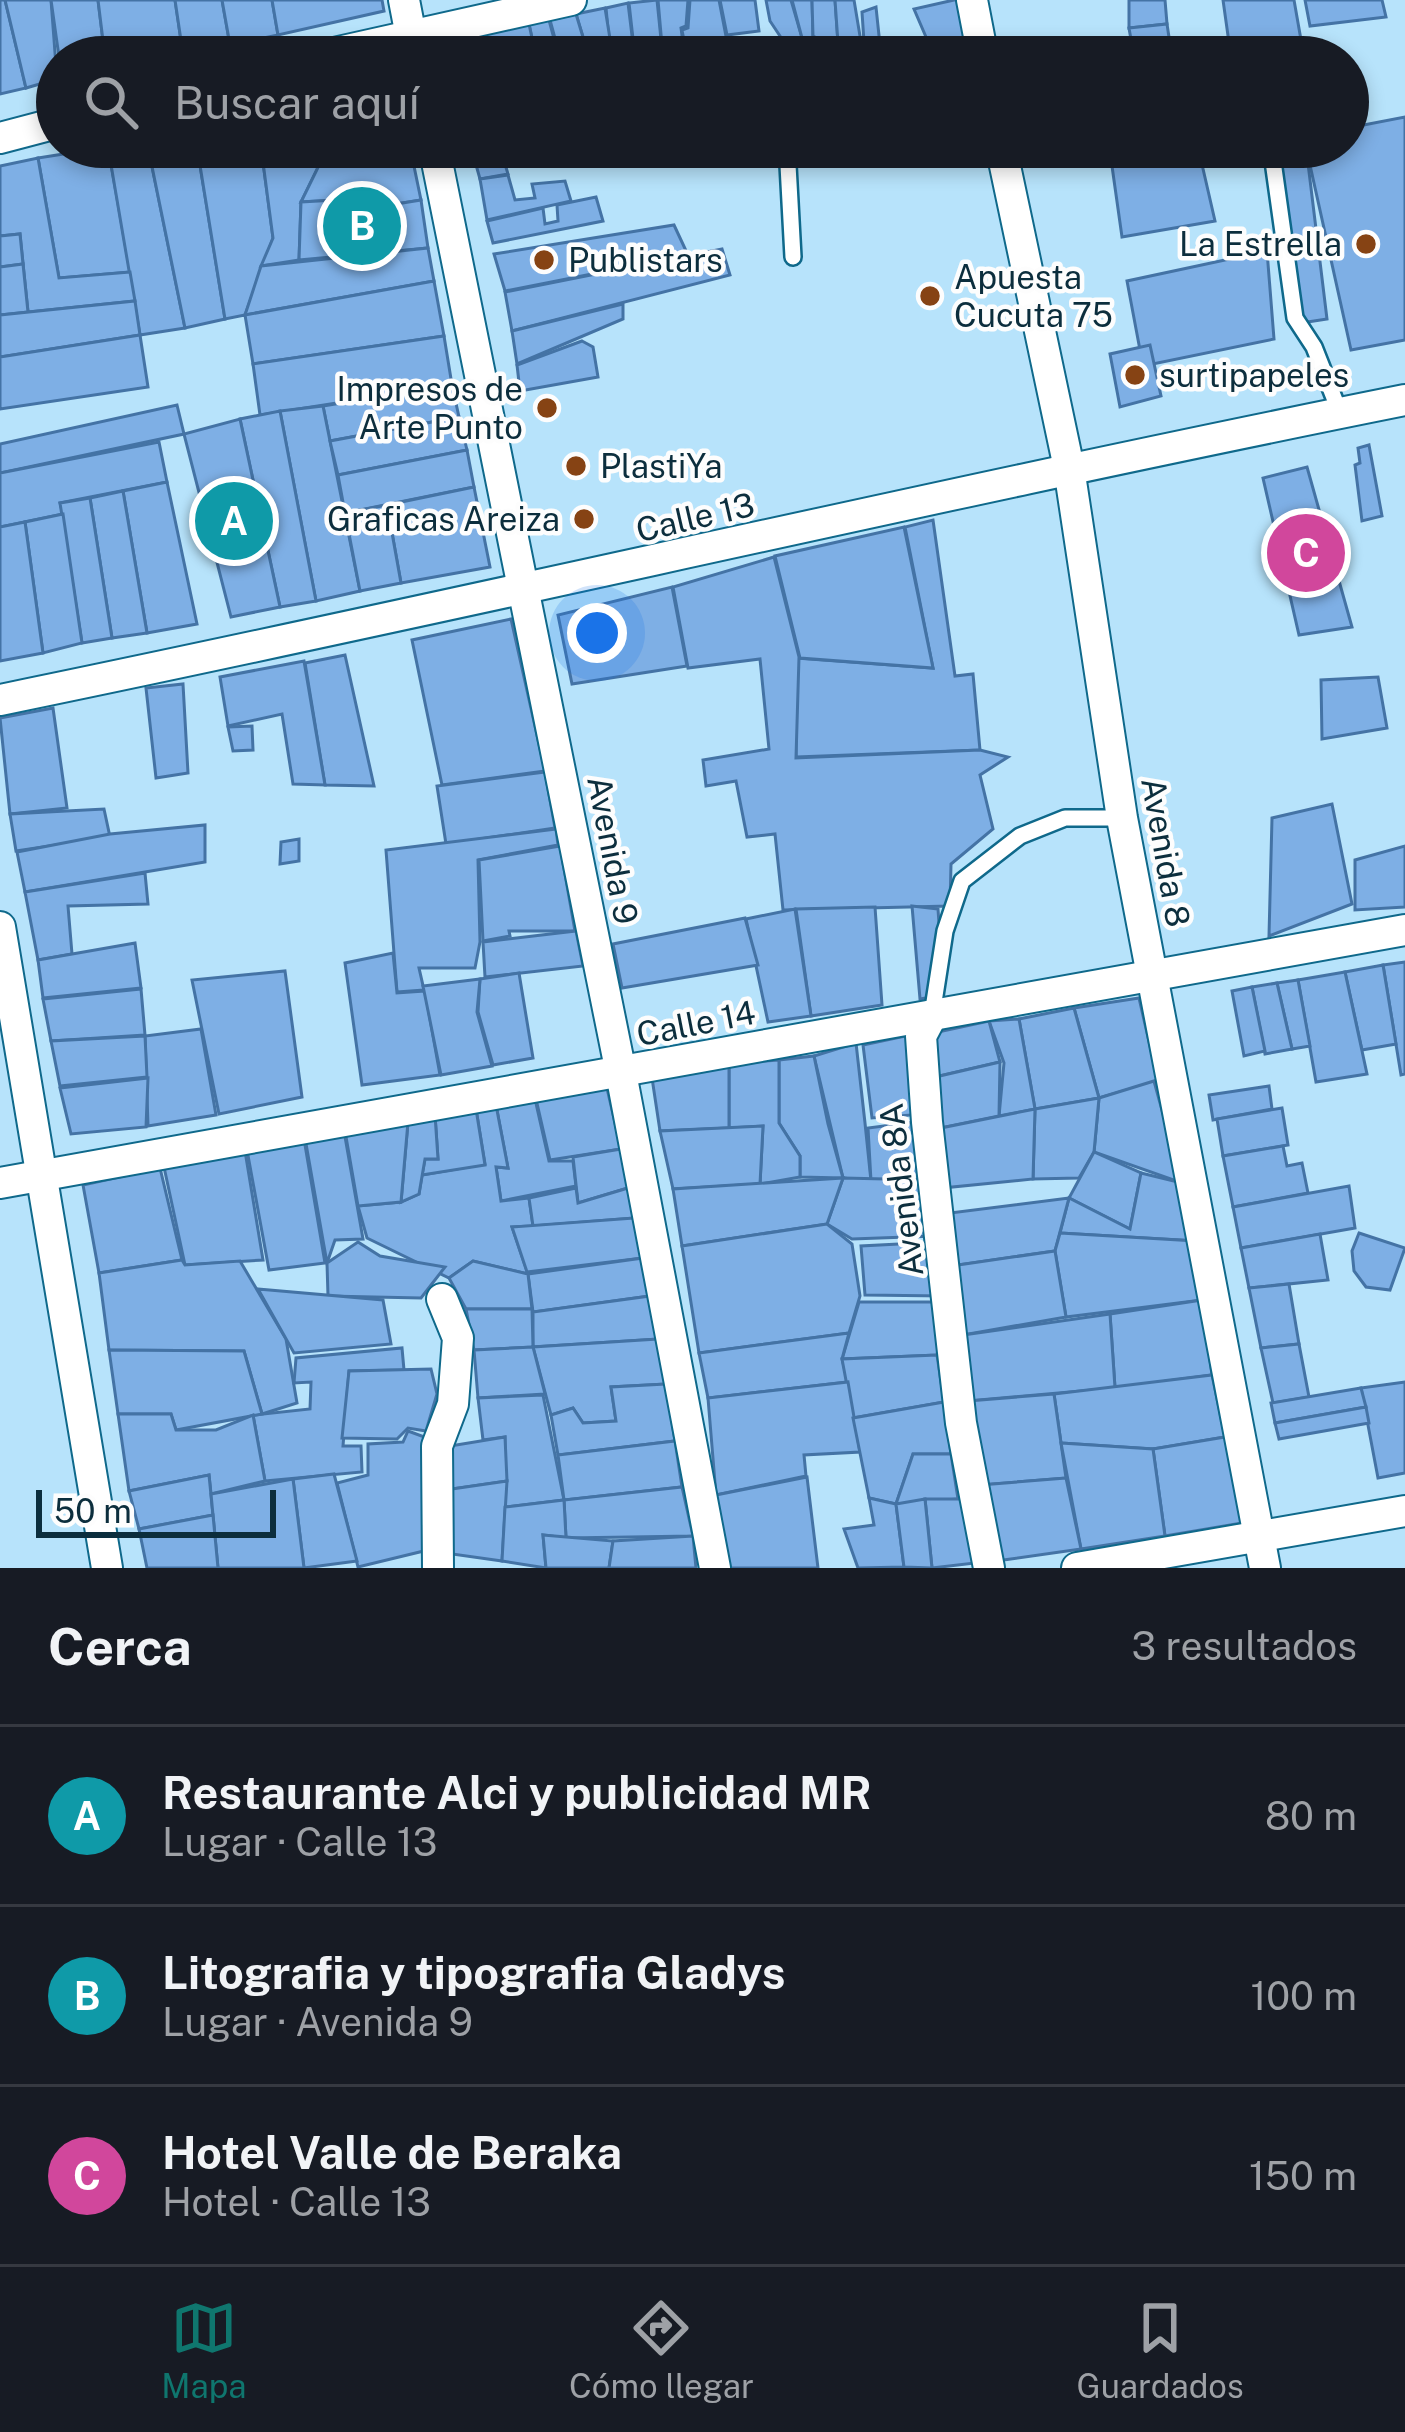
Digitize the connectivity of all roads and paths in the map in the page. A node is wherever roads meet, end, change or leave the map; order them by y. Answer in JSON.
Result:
{"nodes":[{"id":1,"x":404,"y":0,"type":"edge"},
{"id":2,"x":572,"y":0,"type":"edge"},
{"id":3,"x":972,"y":0,"type":"edge"},
{"id":4,"x":411,"y":36,"type":"edge"},
{"id":5,"x":445,"y":36,"type":"edge"},
{"id":6,"x":979,"y":36,"type":"edge"},
{"id":7,"x":36,"y":129,"type":"edge"},
{"id":8,"x":0,"y":138,"type":"edge"},
{"id":9,"x":438,"y":168,"type":"edge"},
{"id":10,"x":788,"y":168,"type":"edge"},
{"id":11,"x":1005,"y":168,"type":"edge"},
{"id":12,"x":1274,"y":168,"type":"edge"},
{"id":13,"x":793,"y":257,"type":"dead end"},
{"id":14,"x":1405,"y":400,"type":"edge"},
{"id":15,"x":1340,"y":413,"type":"junction"},
{"id":16,"x":1069,"y":468,"type":"junction"},
{"id":17,"x":524,"y":592,"type":"junction"},
{"id":18,"x":0,"y":700,"type":"edge"},
{"id":19,"x":1123,"y":818,"type":"junction"},
{"id":20,"x":0,"y":927,"type":"edge"},
{"id":21,"x":1405,"y":930,"type":"edge"},
{"id":22,"x":1151,"y":975,"type":"junction"},
{"id":23,"x":932,"y":1015,"type":"junction"},
{"id":24,"x":621,"y":1073,"type":"junction"},
{"id":25,"x":43,"y":1176,"type":"junction"},
{"id":26,"x":0,"y":1184,"type":"edge"},
{"id":27,"x":442,"y":1299,"type":"dead end"},
{"id":28,"x":1405,"y":1511,"type":"edge"},
{"id":29,"x":1263,"y":1554,"type":"edge"},
{"id":30,"x":107,"y":1568,"type":"edge"},
{"id":31,"x":438,"y":1568,"type":"edge"},
{"id":32,"x":715,"y":1568,"type":"edge"},
{"id":33,"x":989,"y":1568,"type":"edge"},
{"id":34,"x":1077,"y":1568,"type":"edge"}],
"edges":[{"from":1,"to":4,"type":"street"},
{"from":2,"to":5,"type":"street"},
{"from":3,"to":6,"type":"street"},
{"from":7,"to":8,"type":"street"},
{"from":9,"to":17,"type":"street","name":"Avenida 9"},
{"from":10,"to":13,"type":"lane"},
{"from":11,"to":16,"type":"street","name":"Avenida 8"},
{"from":12,"to":15,"type":"lane"},
{"from":14,"to":15,"type":"street","name":"Calle 13"},
{"from":15,"to":16,"type":"street","name":"Calle 13"},
{"from":16,"to":17,"type":"street","name":"Calle 13"},
{"from":16,"to":19,"type":"street","name":"Avenida 8"},
{"from":17,"to":18,"type":"street","name":"Calle 13"},
{"from":17,"to":24,"type":"street","name":"Avenida 9"},
{"from":19,"to":22,"type":"street","name":"Avenida 8"},
{"from":19,"to":23,"type":"lane","name":"Avenida 8A"},
{"from":20,"to":25,"type":"street"},
{"from":21,"to":22,"type":"street","name":"Calle 14"},
{"from":22,"to":23,"type":"street","name":"Calle 14"},
{"from":22,"to":29,"type":"street","name":"Avenida 8"},
{"from":23,"to":24,"type":"street","name":"Calle 14"},
{"from":23,"to":33,"type":"street","name":"Avenida 8A"},
{"from":24,"to":25,"type":"street","name":"Calle 14"},
{"from":24,"to":32,"type":"street","name":"Avenida 9"},
{"from":25,"to":26,"type":"street","name":"Calle 14"},
{"from":25,"to":30,"type":"street"},
{"from":27,"to":31,"type":"street"},
{"from":28,"to":29,"type":"street"},
{"from":29,"to":34,"type":"street"}]}
